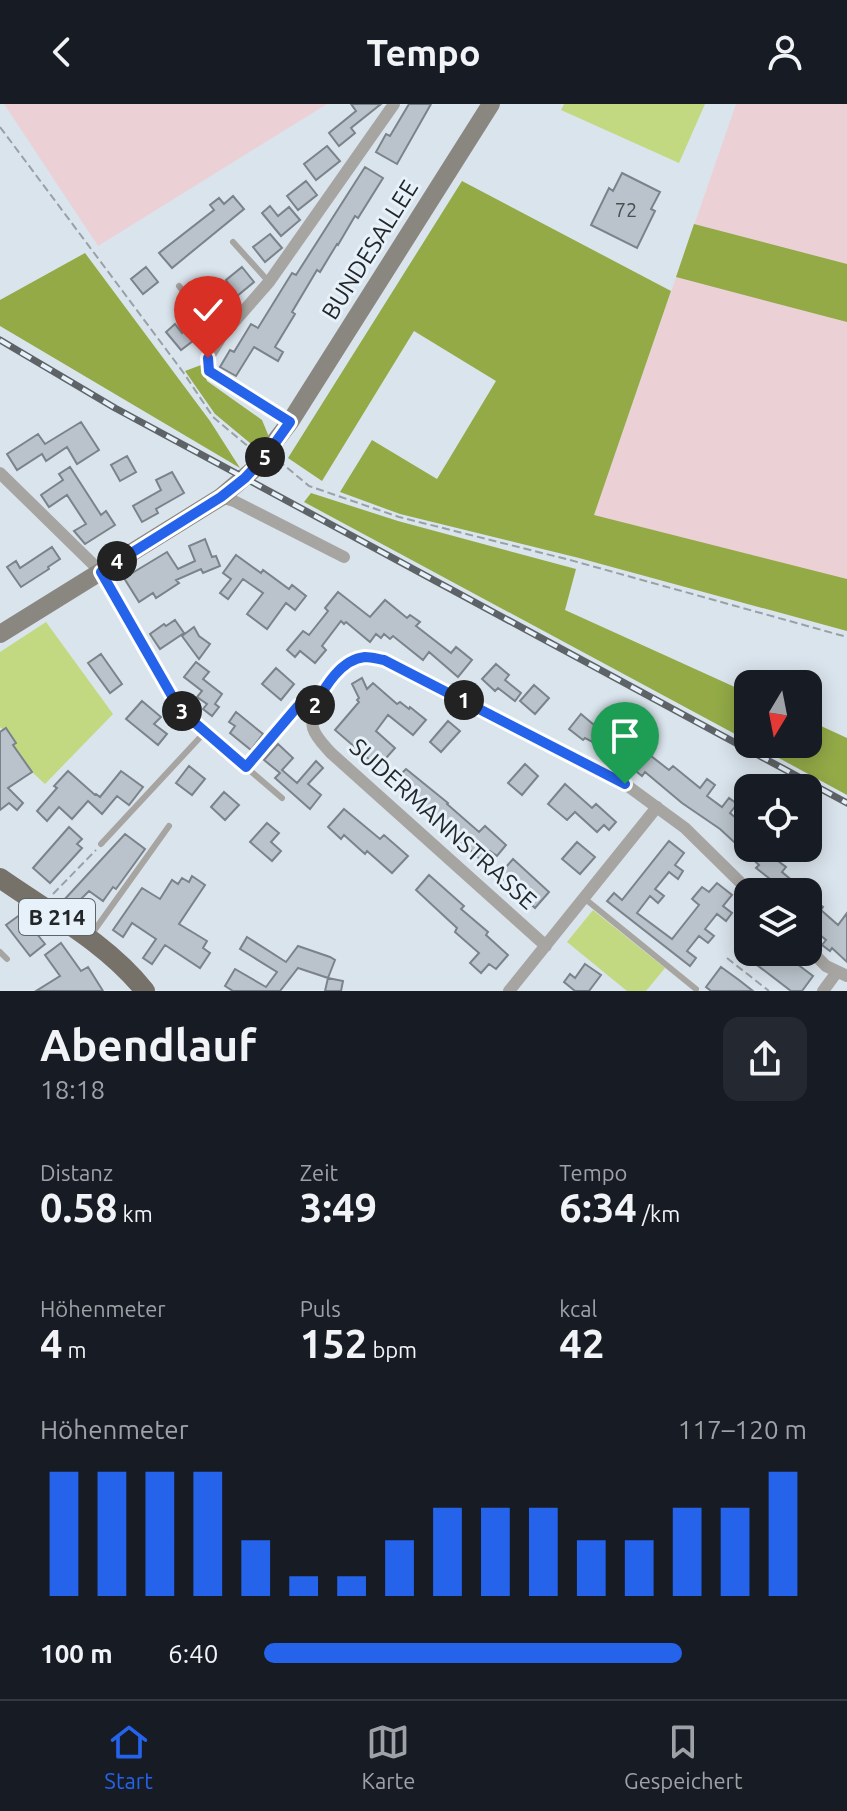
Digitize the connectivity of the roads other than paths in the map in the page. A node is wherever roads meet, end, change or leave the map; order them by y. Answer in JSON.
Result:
{"nodes":[{"id":1,"x":394,"y":104,"type":"edge"},
{"id":2,"x":491,"y":104,"type":"edge"},
{"id":3,"x":233,"y":242,"type":"dead end"},
{"id":4,"x":269,"y":282,"type":"junction"},
{"id":5,"x":179,"y":286,"type":"dead end"},
{"id":6,"x":221,"y":337,"type":"junction"},
{"id":7,"x":290,"y":422,"type":"junction"},
{"id":8,"x":0,"y":473,"type":"edge"},
{"id":9,"x":221,"y":497,"type":"junction"},
{"id":10,"x":344,"y":557,"type":"dead end"},
{"id":11,"x":101,"y":572,"type":"junction"},
{"id":12,"x":0,"y":634,"type":"edge"},
{"id":13,"x":205,"y":732,"type":"junction"},
{"id":14,"x":282,"y":798,"type":"dead end"},
{"id":15,"x":657,"y":807,"type":"junction"},
{"id":16,"x":169,"y":826,"type":"dead end"},
{"id":17,"x":101,"y":844,"type":"road end"},
{"id":18,"x":0,"y":878,"type":"edge"},
{"id":19,"x":736,"y":878,"type":"edge"},
{"id":20,"x":584,"y":898,"type":"junction"},
{"id":21,"x":88,"y":938,"type":"junction"},
{"id":22,"x":546,"y":946,"type":"junction"},
{"id":23,"x":0,"y":952,"type":"edge"},
{"id":24,"x":7,"y":959,"type":"dead end"},
{"id":25,"x":822,"y":962,"type":"edge"},
{"id":26,"x":842,"y":974,"type":"edge"},
{"id":27,"x":696,"y":989,"type":"edge"},
{"id":28,"x":145,"y":991,"type":"edge"},
{"id":29,"x":509,"y":991,"type":"edge"},
{"id":30,"x":823,"y":991,"type":"edge"}],
"edges":[{"from":1,"to":4,"type":"street"},
{"from":2,"to":7,"type":"main road","name":"BUNDESALLEE"},
{"from":3,"to":4,"type":"lane"},
{"from":4,"to":6,"type":"street"},
{"from":5,"to":6,"type":"lane"},
{"from":6,"to":7,"type":"street"},
{"from":7,"to":9,"type":"main road","name":"BUNDESALLEE"},
{"from":8,"to":11,"type":"street"},
{"from":9,"to":10,"type":"street"},
{"from":9,"to":11,"type":"main road","name":"BUNDESALLEE"},
{"from":11,"to":12,"type":"main road","name":"BUNDESALLEE"},
{"from":11,"to":13,"type":"street"},
{"from":13,"to":14,"type":"lane"},
{"from":13,"to":17,"type":"lane"},
{"from":15,"to":19,"type":"street"},
{"from":15,"to":20,"type":"street"},
{"from":15,"to":22,"type":"street","name":"SUDERMANNSTRASSE"},
{"from":16,"to":21,"type":"lane"},
{"from":18,"to":21,"type":"main road","number":"B 214"},
{"from":20,"to":22,"type":"street"},
{"from":20,"to":27,"type":"lane"},
{"from":21,"to":28,"type":"main road","number":"B 214"},
{"from":22,"to":29,"type":"street"},
{"from":23,"to":24,"type":"lane"},
{"from":25,"to":26,"type":"street"},
{"from":26,"to":30,"type":"street"}]}
